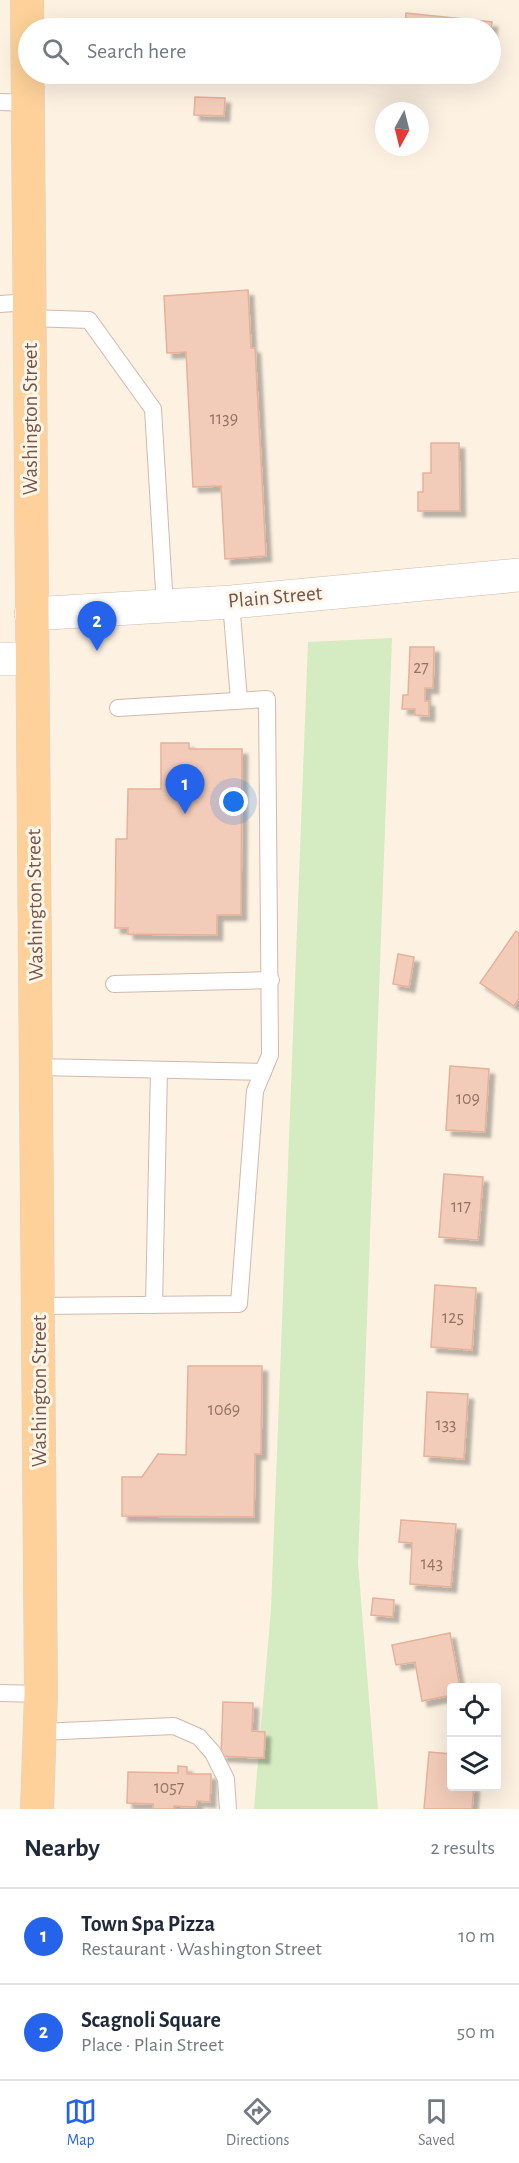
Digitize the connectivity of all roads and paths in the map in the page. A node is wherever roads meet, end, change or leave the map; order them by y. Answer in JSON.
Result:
{"nodes":[{"id":1,"x":27,"y":0,"type":"edge"},
{"id":2,"x":25,"y":18,"type":"edge"},
{"id":3,"x":18,"y":71,"type":"edge"},
{"id":4,"x":14,"y":103,"type":"edge"},
{"id":5,"x":19,"y":308,"type":"edge"},
{"id":6,"x":519,"y":575,"type":"edge"},
{"id":7,"x":231,"y":602,"type":"junction"},
{"id":8,"x":165,"y":607,"type":"junction"},
{"id":9,"x":31,"y":614,"type":"junction"},
{"id":10,"x":0,"y":659,"type":"edge"},
{"id":11,"x":32,"y":659,"type":"junction"},
{"id":12,"x":238,"y":700,"type":"junction"},
{"id":13,"x":118,"y":708,"type":"dead end"},
{"id":14,"x":271,"y":980,"type":"junction"},
{"id":15,"x":114,"y":984,"type":"dead end"},
{"id":16,"x":37,"y":1067,"type":"junction"},
{"id":17,"x":159,"y":1070,"type":"junction"},
{"id":18,"x":263,"y":1072,"type":"junction"},
{"id":19,"x":154,"y":1305,"type":"junction"},
{"id":20,"x":39,"y":1306,"type":"junction"},
{"id":21,"x":0,"y":1693,"type":"edge"},
{"id":22,"x":41,"y":1694,"type":"junction"},
{"id":23,"x":40,"y":1732,"type":"junction"},
{"id":24,"x":37,"y":1809,"type":"edge"},
{"id":25,"x":228,"y":1809,"type":"edge"}],
"edges":[{"from":1,"to":2,"type":"main road","name":"Washington Street"},
{"from":3,"to":4,"type":"main road","name":"Washington Street"},
{"from":4,"to":5,"type":"main road","name":"Washington Street"},
{"from":5,"to":8,"type":"lane"},
{"from":5,"to":9,"type":"main road","name":"Washington Street"},
{"from":6,"to":7,"type":"street","name":"Plain Street"},
{"from":7,"to":8,"type":"street","name":"Plain Street"},
{"from":7,"to":12,"type":"lane"},
{"from":8,"to":9,"type":"street","name":"Plain Street"},
{"from":9,"to":11,"type":"main road","name":"Washington Street"},
{"from":10,"to":11,"type":"street"},
{"from":11,"to":16,"type":"main road","name":"Washington Street"},
{"from":12,"to":13,"type":"lane"},
{"from":12,"to":14,"type":"lane"},
{"from":14,"to":15,"type":"lane"},
{"from":14,"to":18,"type":"lane"},
{"from":16,"to":17,"type":"lane"},
{"from":16,"to":20,"type":"main road","name":"Washington Street"},
{"from":17,"to":18,"type":"lane"},
{"from":17,"to":19,"type":"lane"},
{"from":18,"to":19,"type":"lane"},
{"from":19,"to":20,"type":"lane"},
{"from":20,"to":22,"type":"main road","name":"Washington Street"},
{"from":21,"to":22,"type":"lane"},
{"from":22,"to":23,"type":"main road","name":"Washington Street"},
{"from":23,"to":24,"type":"main road","name":"Washington Street"},
{"from":23,"to":25,"type":"lane"}]}
